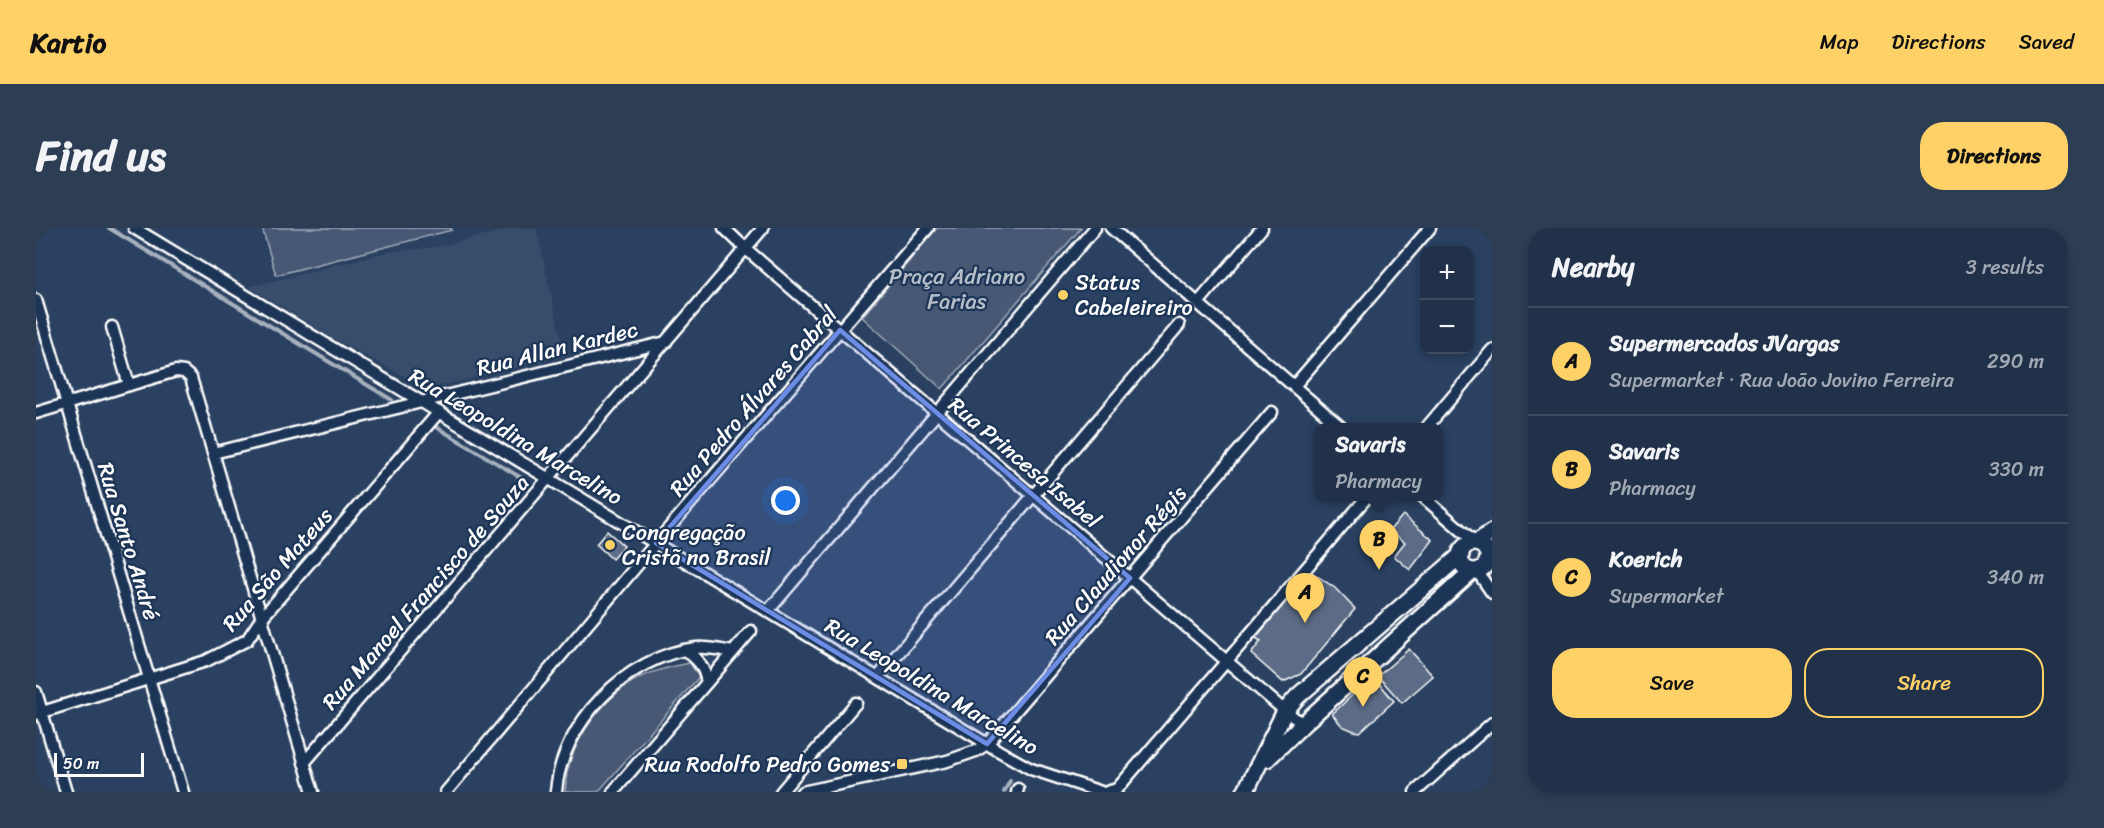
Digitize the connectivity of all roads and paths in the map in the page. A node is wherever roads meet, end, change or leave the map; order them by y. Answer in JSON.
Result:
{"nodes":[{"id":1,"x":134,"y":228,"type":"edge"},
{"id":2,"x":724,"y":228,"type":"edge"},
{"id":3,"x":763,"y":228,"type":"edge"},
{"id":4,"x":928,"y":228,"type":"edge"},
{"id":5,"x":1095,"y":228,"type":"edge"},
{"id":6,"x":1111,"y":228,"type":"edge"},
{"id":7,"x":1262,"y":228,"type":"edge"},
{"id":8,"x":1430,"y":228,"type":"edge"},
{"id":9,"x":746,"y":249,"type":"junction"},
{"id":10,"x":36,"y":300,"type":"edge"},
{"id":11,"x":1198,"y":303,"type":"junction"},
{"id":12,"x":1179,"y":325,"type":"dead end"},
{"id":13,"x":112,"y":327,"type":"dead end"},
{"id":14,"x":840,"y":330,"type":"junction"},
{"id":15,"x":666,"y":342,"type":"junction"},
{"id":16,"x":1492,"y":350,"type":"edge"},
{"id":17,"x":129,"y":385,"type":"junction"},
{"id":18,"x":1294,"y":386,"type":"junction"},
{"id":19,"x":422,"y":401,"type":"junction"},
{"id":20,"x":67,"y":404,"type":"junction"},
{"id":21,"x":439,"y":412,"type":"junction"},
{"id":22,"x":1272,"y":412,"type":"dead end"},
{"id":23,"x":36,"y":413,"type":"edge"},
{"id":24,"x":937,"y":413,"type":"junction"},
{"id":25,"x":1336,"y":423,"type":"edge"},
{"id":26,"x":1430,"y":423,"type":"edge"},
{"id":27,"x":213,"y":453,"type":"junction"},
{"id":28,"x":549,"y":478,"type":"junction"},
{"id":29,"x":1034,"y":495,"type":"junction"},
{"id":30,"x":1364,"y":501,"type":"edge"},
{"id":31,"x":1428,"y":501,"type":"edge"},
{"id":32,"x":1492,"y":532,"type":"edge"},
{"id":33,"x":656,"y":543,"type":"junction"},
{"id":34,"x":1476,"y":543,"type":"junction"},
{"id":35,"x":1461,"y":555,"type":"junction"},
{"id":36,"x":1490,"y":556,"type":"edge"},
{"id":37,"x":1475,"y":570,"type":"junction"},
{"id":38,"x":1130,"y":578,"type":"junction"},
{"id":39,"x":1492,"y":593,"type":"edge"},
{"id":40,"x":768,"y":611,"type":"junction"},
{"id":41,"x":261,"y":619,"type":"junction"},
{"id":42,"x":1380,"y":626,"type":"junction"},
{"id":43,"x":751,"y":631,"type":"dead end"},
{"id":44,"x":1394,"y":642,"type":"junction"},
{"id":45,"x":686,"y":651,"type":"junction"},
{"id":46,"x":733,"y":652,"type":"junction"},
{"id":47,"x":1228,"y":661,"type":"junction"},
{"id":48,"x":878,"y":677,"type":"junction"},
{"id":49,"x":150,"y":680,"type":"junction"},
{"id":50,"x":707,"y":682,"type":"junction"},
{"id":51,"x":36,"y":692,"type":"edge"},
{"id":52,"x":856,"y":703,"type":"dead end"},
{"id":53,"x":1285,"y":711,"type":"junction"},
{"id":54,"x":39,"y":713,"type":"edge"},
{"id":55,"x":1492,"y":723,"type":"edge"},
{"id":56,"x":1303,"y":724,"type":"junction"},
{"id":57,"x":987,"y":744,"type":"junction"},
{"id":58,"x":304,"y":763,"type":"junction"},
{"id":59,"x":1258,"y":768,"type":"junction"},
{"id":60,"x":1112,"y":790,"type":"edge"},
{"id":61,"x":66,"y":792,"type":"edge"},
{"id":62,"x":183,"y":792,"type":"edge"},
{"id":63,"x":313,"y":792,"type":"edge"},
{"id":64,"x":446,"y":792,"type":"edge"},
{"id":65,"x":556,"y":792,"type":"edge"},
{"id":66,"x":613,"y":792,"type":"edge"},
{"id":67,"x":781,"y":792,"type":"edge"},
{"id":68,"x":802,"y":792,"type":"edge"},
{"id":69,"x":1101,"y":792,"type":"edge"},
{"id":70,"x":1245,"y":792,"type":"edge"},
{"id":71,"x":1415,"y":792,"type":"edge"}],
"edges":[{"from":1,"to":19,"type":"street","name":"Rua Leopoldina Marcelino"},
{"from":2,"to":9,"type":"street","name":"Rua Princesa Isabel"},
{"from":3,"to":9,"type":"street","name":"Rua Manoel Francisco de Souza"},
{"from":4,"to":14,"type":"street","name":"Rua Pedro Álvares Cabral"},
{"from":5,"to":24,"type":"street"},
{"from":6,"to":11,"type":"street"},
{"from":7,"to":11,"type":"street"},
{"from":8,"to":18,"type":"street"},
{"from":9,"to":14,"type":"street","name":"Rua Princesa Isabel"},
{"from":9,"to":15,"type":"street","name":"Rua Manoel Francisco de Souza"},
{"from":10,"to":20,"type":"street","name":"Rua Santo André"},
{"from":11,"to":18,"type":"street"},
{"from":12,"to":29,"type":"street"},
{"from":13,"to":17,"type":"street"},
{"from":14,"to":24,"type":"street","name":"Rua Princesa Isabel"},
{"from":14,"to":33,"type":"street","name":"Rua Pedro Álvares Cabral"},
{"from":15,"to":19,"type":"street","name":"Rua Allan Kardec"},
{"from":15,"to":28,"type":"street","name":"Rua Manoel Francisco de Souza"},
{"from":16,"to":26,"type":"street"},
{"from":17,"to":20,"type":"street"},
{"from":17,"to":27,"type":"street"},
{"from":18,"to":25,"type":"street"},
{"from":19,"to":21,"type":"street","name":"Rua Leopoldina Marcelino"},
{"from":19,"to":27,"type":"street","name":"Rua Allan Kardec"},
{"from":20,"to":23,"type":"street"},
{"from":20,"to":49,"type":"street","name":"Rua Santo André"},
{"from":21,"to":28,"type":"street","name":"Rua Leopoldina Marcelino"},
{"from":21,"to":41,"type":"street","name":"Rua São Mateus"},
{"from":22,"to":38,"type":"street","name":"Rua Claudionor Régis"},
{"from":24,"to":29,"type":"street","name":"Rua Princesa Isabel"},
{"from":24,"to":40,"type":"street"},
{"from":27,"to":41,"type":"street"},
{"from":28,"to":33,"type":"street","name":"Rua Leopoldina Marcelino"},
{"from":28,"to":58,"type":"street","name":"Rua Manoel Francisco de Souza"},
{"from":29,"to":38,"type":"street","name":"Rua Princesa Isabel"},
{"from":29,"to":48,"type":"street"},
{"from":30,"to":47,"type":"street"},
{"from":31,"to":34,"type":"street"},
{"from":32,"to":34,"type":"main road"},
{"from":33,"to":40,"type":"street","name":"Rua Leopoldina Marcelino"},
{"from":33,"to":64,"type":"street","name":"Rua Pedro Álvares Cabral"},
{"from":34,"to":35,"type":"main road"},
{"from":34,"to":36,"type":"main road"},
{"from":35,"to":37,"type":"main road"},
{"from":35,"to":42,"type":"main road"},
{"from":36,"to":37,"type":"main road"},
{"from":37,"to":39,"type":"street"},
{"from":37,"to":44,"type":"main road"},
{"from":38,"to":47,"type":"street","name":"Rua Princesa Isabel"},
{"from":38,"to":57,"type":"street","name":"Rua Claudionor Régis"},
{"from":40,"to":48,"type":"street","name":"Rua Leopoldina Marcelino"},
{"from":41,"to":49,"type":"street","name":"Rua São Mateus"},
{"from":41,"to":58,"type":"street"},
{"from":42,"to":44,"type":"main road"},
{"from":42,"to":53,"type":"main road"},
{"from":43,"to":46,"type":"street"},
{"from":44,"to":56,"type":"main road"},
{"from":45,"to":46,"type":"street"},
{"from":45,"to":50,"type":"street"},
{"from":45,"to":65,"type":"street"},
{"from":46,"to":50,"type":"street"},
{"from":47,"to":53,"type":"street","name":"Rua Princesa Isabel"},
{"from":47,"to":60,"type":"street"},
{"from":48,"to":57,"type":"street","name":"Rua Leopoldina Marcelino"},
{"from":49,"to":54,"type":"street","name":"Rua São Mateus"},
{"from":49,"to":62,"type":"street","name":"Rua Santo André"},
{"from":50,"to":66,"type":"street"},
{"from":51,"to":54,"type":"street"},
{"from":52,"to":67,"type":"street"},
{"from":53,"to":56,"type":"street","name":"Rua Princesa Isabel"},
{"from":53,"to":59,"type":"main road"},
{"from":54,"to":61,"type":"street"},
{"from":55,"to":71,"type":"street"},
{"from":56,"to":59,"type":"main road"},
{"from":57,"to":68,"type":"street"},
{"from":57,"to":69,"type":"street","name":"Rua Leopoldina Marcelino"},
{"from":58,"to":63,"type":"street"},
{"from":59,"to":70,"type":"main road"}]}
